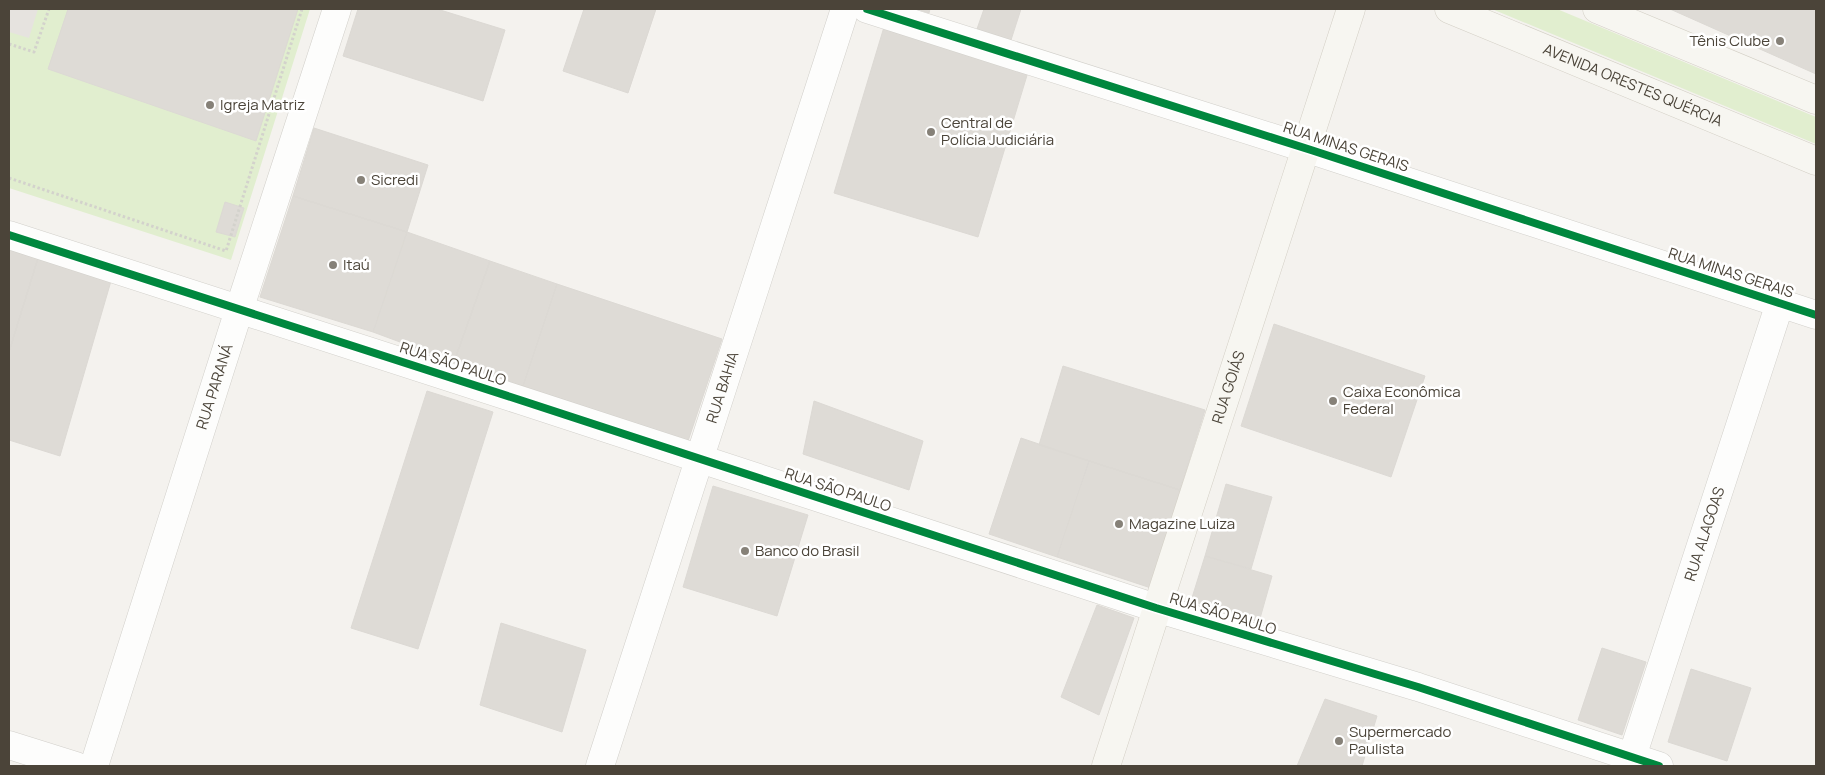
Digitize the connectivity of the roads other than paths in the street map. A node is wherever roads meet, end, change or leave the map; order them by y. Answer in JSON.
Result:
{"nodes":[{"id":1,"x":337,"y":9,"type":"edge"},
{"id":2,"x":845,"y":9,"type":"edge"},
{"id":3,"x":867,"y":9,"type":"edge"},
{"id":4,"x":1351,"y":9,"type":"edge"},
{"id":5,"x":1449,"y":9,"type":"edge"},
{"id":6,"x":1597,"y":9,"type":"edge"},
{"id":7,"x":1816,"y":100,"type":"edge"},
{"id":8,"x":1306,"y":149,"type":"junction"},
{"id":9,"x":1816,"y":161,"type":"edge"},
{"id":10,"x":9,"y":235,"type":"edge"},
{"id":11,"x":1780,"y":303,"type":"junction"},
{"id":12,"x":239,"y":310,"type":"junction"},
{"id":13,"x":1816,"y":315,"type":"edge"},
{"id":14,"x":698,"y":459,"type":"junction"},
{"id":15,"x":1156,"y":608,"type":"junction"},
{"id":16,"x":9,"y":745,"type":"edge"},
{"id":17,"x":1631,"y":762,"type":"edge"},
{"id":18,"x":76,"y":766,"type":"edge"},
{"id":19,"x":94,"y":766,"type":"edge"},
{"id":20,"x":600,"y":766,"type":"edge"},
{"id":21,"x":1106,"y":766,"type":"edge"},
{"id":22,"x":1659,"y":766,"type":"edge"}],
"edges":[{"from":1,"to":12,"type":"street","name":"RUA PARANÁ"},
{"from":2,"to":14,"type":"street","name":"RUA BAHIA"},
{"from":3,"to":8,"type":"street","name":"RUA MINAS GERAIS"},
{"from":4,"to":8,"type":"main road","name":"RUA GOIÁS"},
{"from":5,"to":9,"type":"main road","name":"AVENIDA ORESTES QUÉRCIA"},
{"from":6,"to":7,"type":"main road"},
{"from":8,"to":11,"type":"street","name":"RUA MINAS GERAIS"},
{"from":8,"to":15,"type":"main road","name":"RUA GOIÁS"},
{"from":10,"to":12,"type":"street","name":"RUA SÃO PAULO"},
{"from":11,"to":13,"type":"street","name":"RUA MINAS GERAIS"},
{"from":11,"to":17,"type":"street","name":"RUA ALAGOAS"},
{"from":12,"to":14,"type":"street","name":"RUA SÃO PAULO"},
{"from":12,"to":19,"type":"street","name":"RUA PARANÁ"},
{"from":14,"to":15,"type":"street","name":"RUA SÃO PAULO"},
{"from":14,"to":20,"type":"street","name":"RUA BAHIA"},
{"from":15,"to":17,"type":"street","name":"RUA SÃO PAULO"},
{"from":15,"to":21,"type":"main road","name":"RUA GOIÁS"},
{"from":16,"to":18,"type":"street"},
{"from":17,"to":22,"type":"street","name":"RUA SÃO PAULO"}]}
